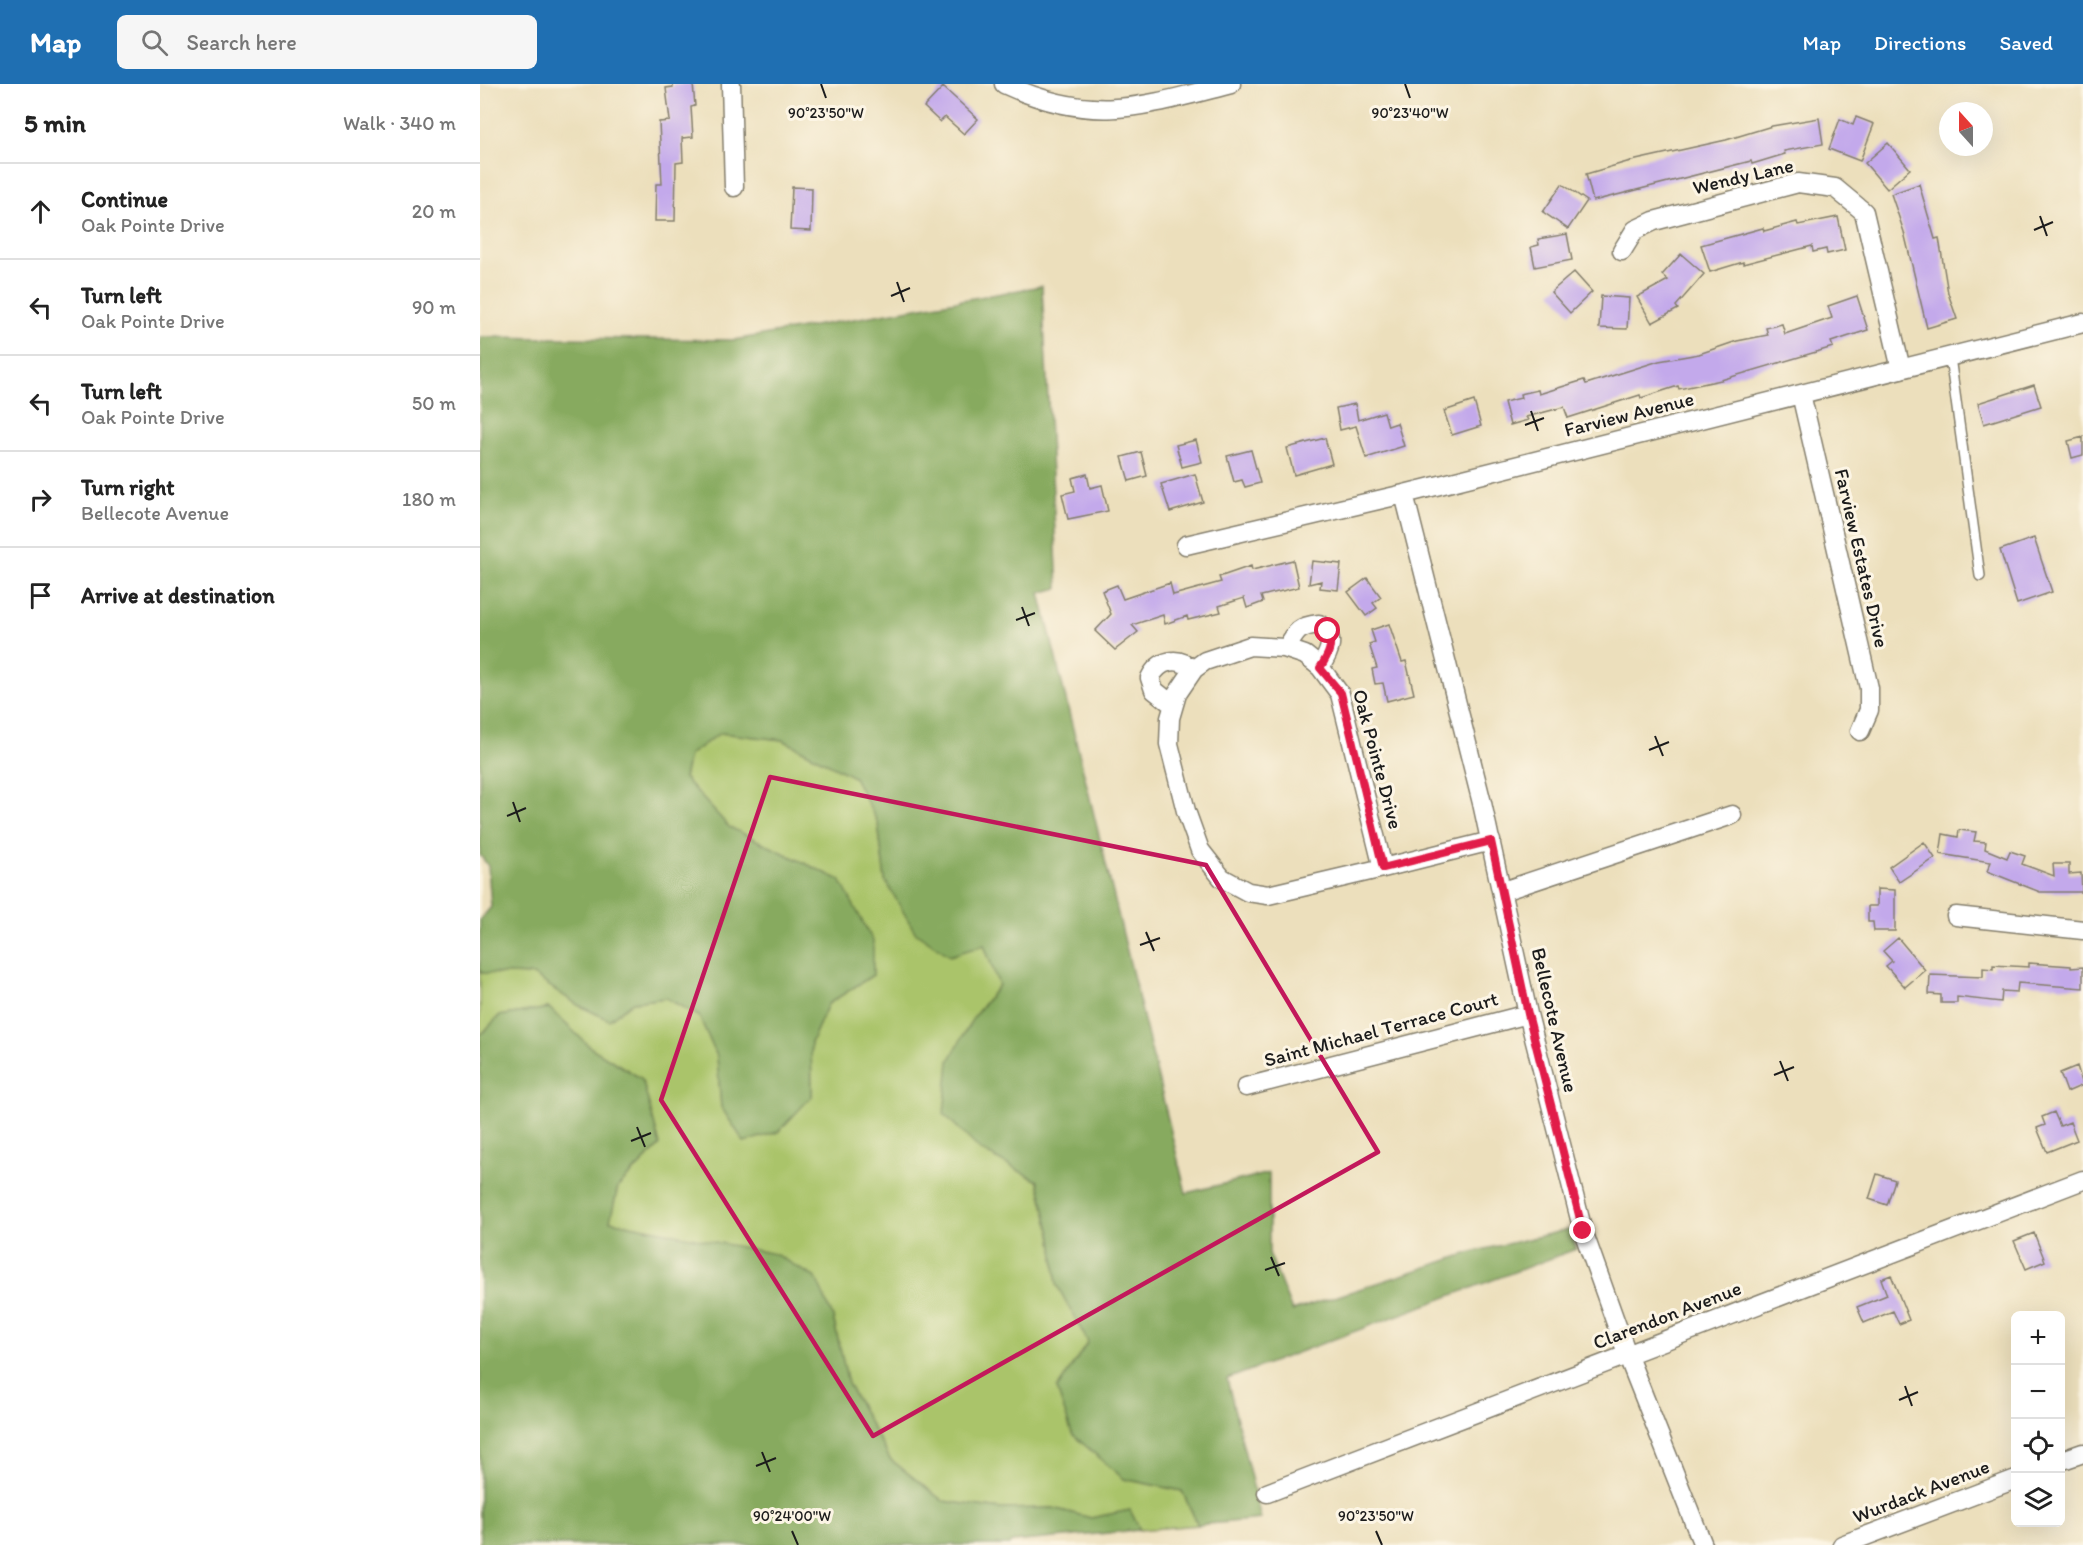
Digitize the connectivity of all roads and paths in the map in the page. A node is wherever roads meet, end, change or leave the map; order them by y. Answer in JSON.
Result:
{"nodes":[{"id":1,"x":731,"y":84,"type":"edge"},
{"id":2,"x":1004,"y":84,"type":"edge"},
{"id":3,"x":1231,"y":84,"type":"edge"},
{"id":4,"x":734,"y":187,"type":"dead end"},
{"id":5,"x":1622,"y":251,"type":"dead end"},
{"id":6,"x":2083,"y":323,"type":"edge"},
{"id":7,"x":1950,"y":357,"type":"junction"},
{"id":8,"x":1901,"y":369,"type":"junction"},
{"id":9,"x":1801,"y":394,"type":"junction"},
{"id":10,"x":1404,"y":494,"type":"junction"},
{"id":11,"x":1186,"y":545,"type":"dead end"},
{"id":12,"x":1980,"y":576,"type":"dead end"},
{"id":13,"x":1287,"y":648,"type":"junction"},
{"id":14,"x":1320,"y":668,"type":"junction"},
{"id":15,"x":1193,"y":670,"type":"junction"},
{"id":16,"x":1173,"y":705,"type":"junction"},
{"id":17,"x":1860,"y":731,"type":"dead end"},
{"id":18,"x":1732,"y":815,"type":"dead end"},
{"id":19,"x":1491,"y":841,"type":"junction"},
{"id":20,"x":1383,"y":868,"type":"junction"},
{"id":21,"x":1503,"y":891,"type":"junction"},
{"id":22,"x":1956,"y":916,"type":"dead end"},
{"id":23,"x":2083,"y":930,"type":"edge"},
{"id":24,"x":1528,"y":1014,"type":"junction"},
{"id":25,"x":1246,"y":1087,"type":"dead end"},
{"id":26,"x":2083,"y":1180,"type":"edge"},
{"id":27,"x":1627,"y":1354,"type":"junction"},
{"id":28,"x":2083,"y":1453,"type":"edge"},
{"id":29,"x":2065,"y":1460,"type":"edge"},
{"id":30,"x":2011,"y":1481,"type":"edge"},
{"id":31,"x":1267,"y":1493,"type":"dead end"},
{"id":32,"x":1702,"y":1545,"type":"edge"},
{"id":33,"x":1842,"y":1545,"type":"edge"}],
"edges":[{"from":1,"to":4,"type":"street"},
{"from":2,"to":3,"type":"street"},
{"from":5,"to":8,"type":"street","name":"Wendy Lane"},
{"from":6,"to":7,"type":"street","name":"Farview Avenue"},
{"from":7,"to":8,"type":"street","name":"Farview Avenue"},
{"from":7,"to":12,"type":"lane"},
{"from":8,"to":9,"type":"street","name":"Farview Avenue"},
{"from":9,"to":10,"type":"street","name":"Farview Avenue"},
{"from":9,"to":17,"type":"street","name":"Farview Estates Drive"},
{"from":10,"to":11,"type":"street","name":"Farview Avenue"},
{"from":10,"to":19,"type":"street","name":"Bellecote Avenue"},
{"from":13,"to":14,"type":"street","name":"Oak Pointe Drive"},
{"from":13,"to":14,"type":"street"},
{"from":13,"to":15,"type":"street","name":"Oak Pointe Drive"},
{"from":14,"to":20,"type":"street","name":"Oak Pointe Drive"},
{"from":15,"to":16,"type":"street","name":"Oak Pointe Drive"},
{"from":15,"to":16,"type":"street"},
{"from":16,"to":20,"type":"street","name":"Oak Pointe Drive"},
{"from":18,"to":21,"type":"street"},
{"from":19,"to":20,"type":"street","name":"Oak Pointe Drive"},
{"from":19,"to":21,"type":"street","name":"Bellecote Avenue"},
{"from":21,"to":24,"type":"street","name":"Bellecote Avenue"},
{"from":22,"to":23,"type":"street"},
{"from":24,"to":25,"type":"street","name":"Saint Michael Terrace Court"},
{"from":24,"to":27,"type":"street","name":"Bellecote Avenue"},
{"from":26,"to":27,"type":"street","name":"Clarendon Avenue"},
{"from":27,"to":31,"type":"street","name":"Clarendon Avenue"},
{"from":27,"to":32,"type":"street","name":"Bellecote Avenue"},
{"from":28,"to":29,"type":"street"},
{"from":30,"to":33,"type":"street","name":"Wurdack Avenue"}]}
